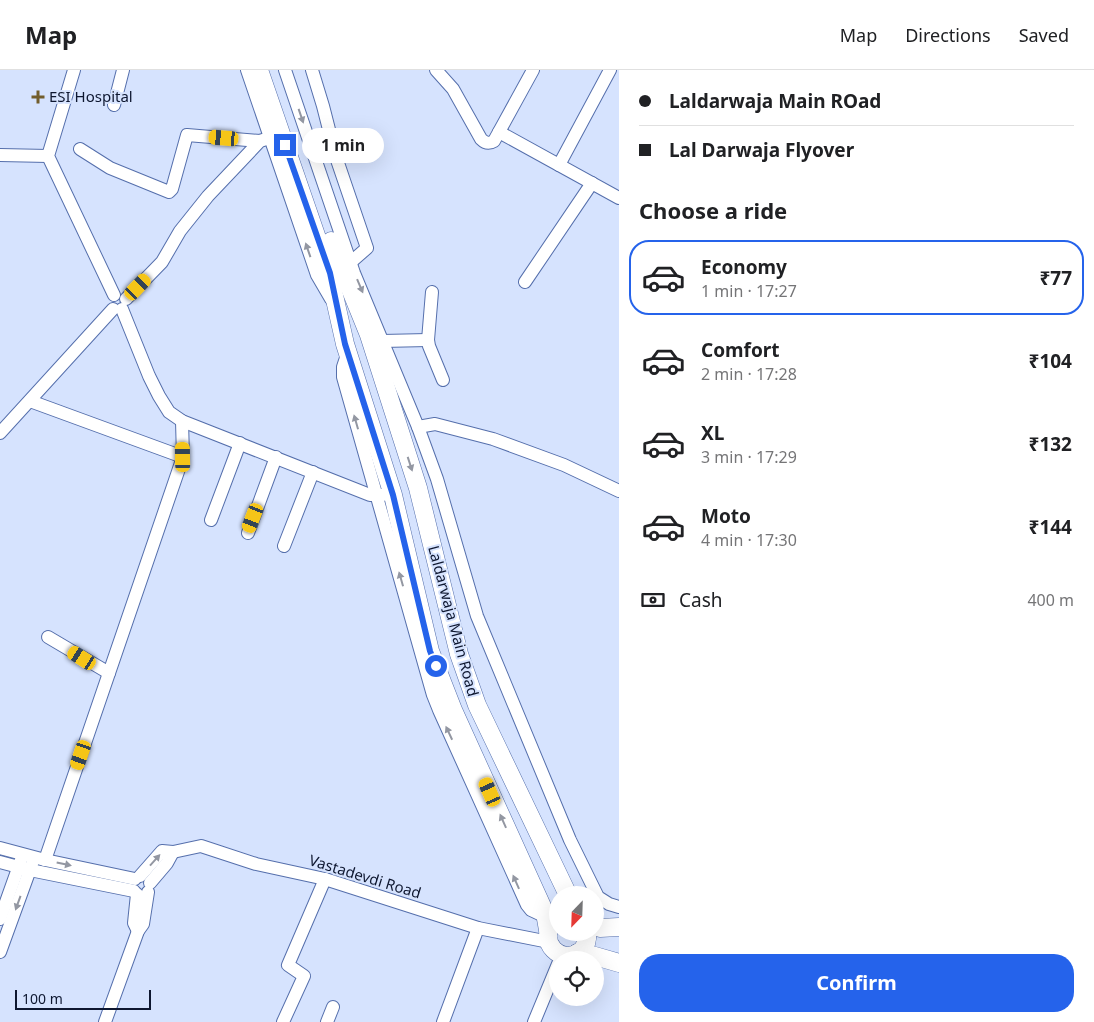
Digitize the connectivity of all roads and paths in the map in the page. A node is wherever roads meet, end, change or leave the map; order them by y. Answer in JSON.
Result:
{"nodes":[{"id":1,"x":123,"y":70,"type":"edge"},
{"id":2,"x":247,"y":70,"type":"edge"},
{"id":3,"x":259,"y":70,"type":"edge"},
{"id":4,"x":272,"y":70,"type":"edge"},
{"id":5,"x":285,"y":70,"type":"edge"},
{"id":6,"x":312,"y":70,"type":"edge"},
{"id":7,"x":436,"y":70,"type":"edge"},
{"id":8,"x":533,"y":70,"type":"edge"},
{"id":9,"x":71,"y":71,"type":"edge"},
{"id":10,"x":611,"y":72,"type":"edge"},
{"id":11,"x":114,"y":104,"type":"dead end"},
{"id":12,"x":499,"y":132,"type":"junction"},
{"id":13,"x":265,"y":139,"type":"junction"},
{"id":14,"x":80,"y":149,"type":"dead end"},
{"id":15,"x":0,"y":155,"type":"edge"},
{"id":16,"x":48,"y":156,"type":"junction"},
{"id":17,"x":558,"y":165,"type":"junction"},
{"id":18,"x":592,"y":183,"type":"junction"},
{"id":19,"x":619,"y":198,"type":"edge"},
{"id":20,"x":339,"y":264,"type":"junction"},
{"id":21,"x":525,"y":282,"type":"dead end"},
{"id":22,"x":432,"y":292,"type":"dead end"},
{"id":23,"x":119,"y":303,"type":"junction"},
{"id":24,"x":337,"y":309,"type":"junction"},
{"id":25,"x":376,"y":335,"type":"junction"},
{"id":26,"x":428,"y":340,"type":"junction"},
{"id":27,"x":443,"y":380,"type":"dead end"},
{"id":28,"x":30,"y":401,"type":"junction"},
{"id":29,"x":182,"y":420,"type":"junction"},
{"id":30,"x":418,"y":427,"type":"junction"},
{"id":31,"x":0,"y":434,"type":"edge"},
{"id":32,"x":240,"y":443,"type":"junction"},
{"id":33,"x":183,"y":457,"type":"junction"},
{"id":34,"x":276,"y":458,"type":"junction"},
{"id":35,"x":313,"y":472,"type":"junction"},
{"id":36,"x":437,"y":479,"type":"junction"},
{"id":37,"x":418,"y":488,"type":"junction"},
{"id":38,"x":619,"y":492,"type":"edge"},
{"id":39,"x":385,"y":495,"type":"junction"},
{"id":40,"x":211,"y":520,"type":"dead end"},
{"id":41,"x":248,"y":532,"type":"dead end"},
{"id":42,"x":284,"y":546,"type":"dead end"},
{"id":43,"x":48,"y":636,"type":"dead end"},
{"id":44,"x":109,"y":673,"type":"junction"},
{"id":45,"x":0,"y":848,"type":"edge"},
{"id":46,"x":34,"y":857,"type":"junction"},
{"id":47,"x":0,"y":862,"type":"edge"},
{"id":48,"x":25,"y":869,"type":"junction"},
{"id":49,"x":325,"y":879,"type":"junction"},
{"id":50,"x":141,"y":886,"type":"junction"},
{"id":51,"x":564,"y":886,"type":"edge"},
{"id":52,"x":619,"y":907,"type":"edge"},
{"id":53,"x":0,"y":919,"type":"edge"},
{"id":54,"x":549,"y":925,"type":"edge"},
{"id":55,"x":549,"y":927,"type":"edge"},
{"id":56,"x":619,"y":927,"type":"edge"},
{"id":57,"x":478,"y":928,"type":"junction"},
{"id":58,"x":604,"y":928,"type":"edge"},
{"id":59,"x":587,"y":941,"type":"edge"},
{"id":60,"x":578,"y":951,"type":"edge"},
{"id":61,"x":0,"y":952,"type":"edge"},
{"id":62,"x":604,"y":959,"type":"edge"},
{"id":63,"x":619,"y":963,"type":"edge"},
{"id":64,"x":549,"y":990,"type":"edge"},
{"id":65,"x":333,"y":1007,"type":"dead end"},
{"id":66,"x":106,"y":1022,"type":"edge"},
{"id":67,"x":283,"y":1022,"type":"edge"},
{"id":68,"x":326,"y":1022,"type":"edge"},
{"id":69,"x":443,"y":1022,"type":"edge"},
{"id":70,"x":534,"y":1022,"type":"edge"}],
"edges":[{"from":1,"to":11,"type":"street"},
{"from":2,"to":13,"type":"street"},
{"from":3,"to":20,"type":"highway"},
{"from":4,"to":20,"type":"highway"},
{"from":5,"to":20,"type":"street","one_way":true},
{"from":6,"to":20,"type":"street"},
{"from":7,"to":12,"type":"street"},
{"from":8,"to":12,"type":"street"},
{"from":9,"to":16,"type":"street"},
{"from":10,"to":17,"type":"street"},
{"from":12,"to":17,"type":"street"},
{"from":13,"to":14,"type":"street"},
{"from":13,"to":23,"type":"street"},
{"from":24,"to":13,"type":"street","one_way":true},
{"from":15,"to":16,"type":"street"},
{"from":16,"to":23,"type":"street"},
{"from":17,"to":18,"type":"street"},
{"from":18,"to":19,"type":"street"},
{"from":18,"to":21,"type":"street"},
{"from":20,"to":24,"type":"highway","name":"Laldarwaja Main Road"},
{"from":20,"to":25,"type":"highway","name":"Laldarwaja Main Road","one_way":true},
{"from":22,"to":26,"type":"street"},
{"from":23,"to":28,"type":"street"},
{"from":23,"to":29,"type":"street"},
{"from":39,"to":24,"type":"highway","name":"Laldarwaja Main Road","one_way":true},
{"from":25,"to":26,"type":"street"},
{"from":25,"to":30,"type":"street"},
{"from":25,"to":37,"type":"highway","name":"Laldarwaja Main Road","one_way":true},
{"from":26,"to":27,"type":"street"},
{"from":28,"to":31,"type":"street"},
{"from":28,"to":33,"type":"street"},
{"from":29,"to":32,"type":"street"},
{"from":29,"to":33,"type":"street"},
{"from":30,"to":36,"type":"street"},
{"from":30,"to":38,"type":"street"},
{"from":32,"to":34,"type":"street"},
{"from":32,"to":40,"type":"street"},
{"from":33,"to":44,"type":"street"},
{"from":34,"to":35,"type":"street"},
{"from":34,"to":41,"type":"street"},
{"from":35,"to":39,"type":"street"},
{"from":35,"to":42,"type":"street"},
{"from":36,"to":37,"type":"street"},
{"from":36,"to":52,"type":"street"},
{"from":37,"to":51,"type":"highway","name":"Laldarwaja Main Road"},
{"from":54,"to":39,"type":"highway","name":"Laldarwaja Main Road","one_way":true},
{"from":43,"to":44,"type":"street"},
{"from":44,"to":46,"type":"street"},
{"from":45,"to":46,"type":"street"},
{"from":46,"to":48,"type":"street"},
{"from":46,"to":50,"type":"street","one_way":true},
{"from":47,"to":48,"type":"street"},
{"from":48,"to":50,"type":"street"},
{"from":48,"to":53,"type":"street"},
{"from":48,"to":61,"type":"street","one_way":true},
{"from":49,"to":50,"type":"street","name":"Vastadevdi Road"},
{"from":49,"to":57,"type":"street","name":"Vastadevdi Road"},
{"from":49,"to":67,"type":"street"},
{"from":50,"to":66,"type":"street"},
{"from":55,"to":57,"type":"street","name":"Vastadevdi Road"},
{"from":56,"to":58,"type":"highway"},
{"from":57,"to":69,"type":"street"},
{"from":59,"to":60,"type":"highway"},
{"from":62,"to":63,"type":"highway"},
{"from":64,"to":70,"type":"street"},
{"from":65,"to":68,"type":"street"}]}
